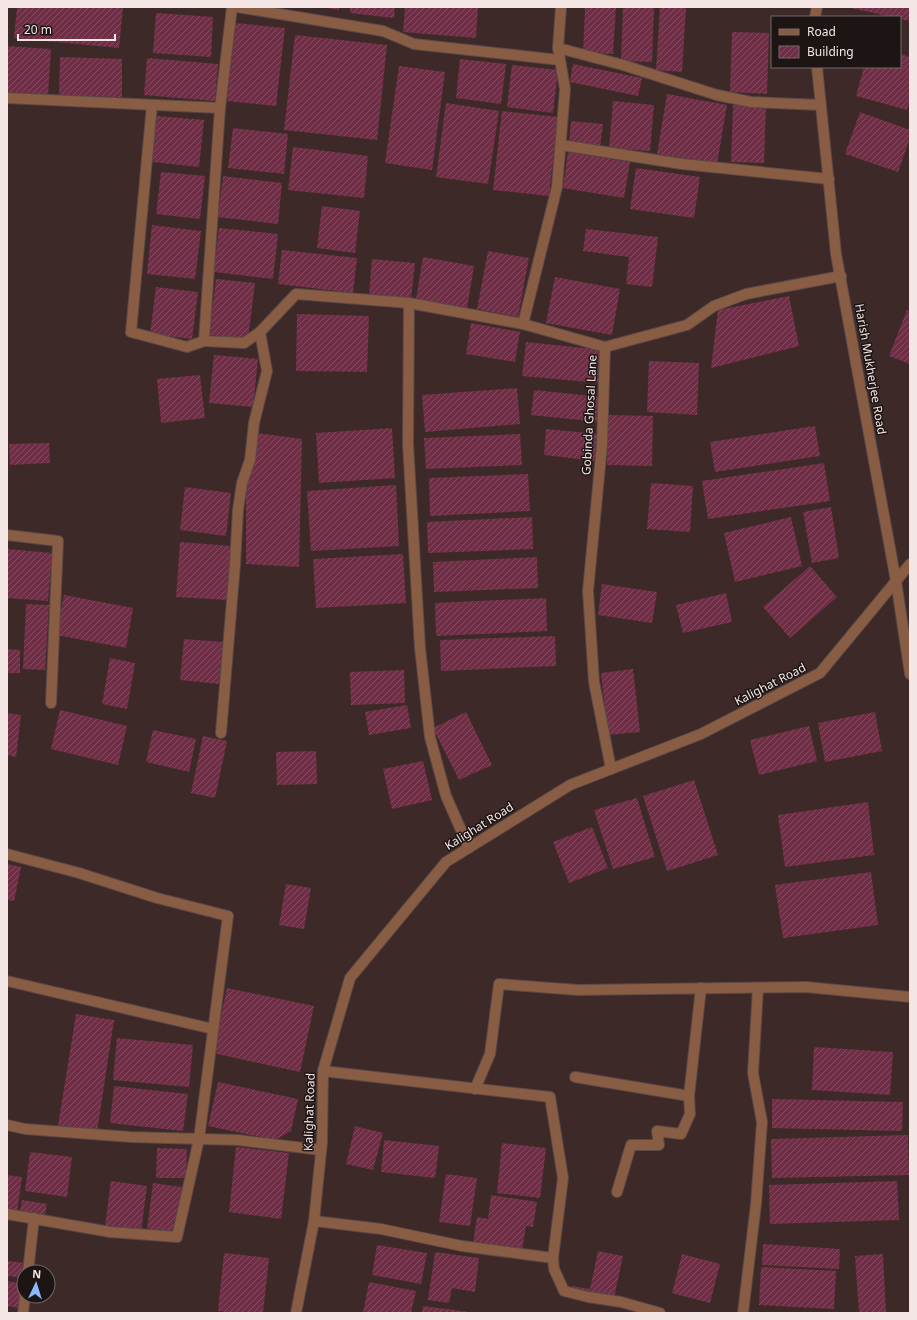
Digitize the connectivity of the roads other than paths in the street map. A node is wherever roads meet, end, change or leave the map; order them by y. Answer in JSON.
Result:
{"nodes":[{"id":1,"x":232,"y":7,"type":"edge"},
{"id":2,"x":561,"y":7,"type":"edge"},
{"id":3,"x":244,"y":8,"type":"edge"},
{"id":4,"x":558,"y":48,"type":"junction"},
{"id":5,"x":560,"y":60,"type":"junction"},
{"id":6,"x":817,"y":68,"type":"edge"},
{"id":7,"x":7,"y":98,"type":"edge"},
{"id":8,"x":152,"y":104,"type":"junction"},
{"id":9,"x":821,"y":105,"type":"junction"},
{"id":10,"x":220,"y":108,"type":"junction"},
{"id":11,"x":561,"y":145,"type":"junction"},
{"id":12,"x":829,"y":179,"type":"junction"},
{"id":13,"x":841,"y":276,"type":"junction"},
{"id":14,"x":409,"y":303,"type":"junction"},
{"id":15,"x":523,"y":324,"type":"junction"},
{"id":16,"x":260,"y":332,"type":"junction"},
{"id":17,"x":204,"y":341,"type":"junction"},
{"id":18,"x":605,"y":347,"type":"junction"},
{"id":19,"x":7,"y":535,"type":"edge"},
{"id":20,"x":910,"y":564,"type":"edge"},
{"id":21,"x":896,"y":581,"type":"junction"},
{"id":22,"x":910,"y":674,"type":"edge"},
{"id":23,"x":51,"y":703,"type":"dead end"},
{"id":24,"x":221,"y":733,"type":"dead end"},
{"id":25,"x":611,"y":769,"type":"junction"},
{"id":26,"x":469,"y":848,"type":"junction"},
{"id":27,"x":7,"y":854,"type":"edge"},
{"id":28,"x":7,"y":981,"type":"edge"},
{"id":29,"x":701,"y":988,"type":"junction"},
{"id":30,"x":758,"y":988,"type":"junction"},
{"id":31,"x":910,"y":997,"type":"edge"},
{"id":32,"x":213,"y":1028,"type":"junction"},
{"id":33,"x":323,"y":1071,"type":"junction"},
{"id":34,"x":575,"y":1077,"type":"dead end"},
{"id":35,"x":475,"y":1089,"type":"junction"},
{"id":36,"x":689,"y":1096,"type":"junction"},
{"id":37,"x":7,"y":1125,"type":"edge"},
{"id":38,"x":199,"y":1139,"type":"junction"},
{"id":39,"x":321,"y":1150,"type":"junction"},
{"id":40,"x":617,"y":1192,"type":"dead end"},
{"id":41,"x":7,"y":1214,"type":"edge"},
{"id":42,"x":34,"y":1218,"type":"junction"},
{"id":43,"x":314,"y":1221,"type":"junction"},
{"id":44,"x":553,"y":1258,"type":"junction"},
{"id":45,"x":29,"y":1264,"type":"edge"},
{"id":46,"x":296,"y":1313,"type":"edge"},
{"id":47,"x":660,"y":1313,"type":"edge"},
{"id":48,"x":743,"y":1313,"type":"edge"}],
"edges":[{"from":1,"to":10,"type":"street"},
{"from":2,"to":4,"type":"street"},
{"from":3,"to":5,"type":"street"},
{"from":4,"to":5,"type":"street"},
{"from":4,"to":9,"type":"street"},
{"from":5,"to":11,"type":"street"},
{"from":6,"to":9,"type":"street","name":"Harish Mukherjee Road"},
{"from":7,"to":8,"type":"street"},
{"from":8,"to":10,"type":"street"},
{"from":8,"to":17,"type":"street"},
{"from":9,"to":12,"type":"street","name":"Harish Mukherjee Road"},
{"from":10,"to":17,"type":"street"},
{"from":11,"to":12,"type":"street"},
{"from":11,"to":15,"type":"street"},
{"from":12,"to":13,"type":"street","name":"Harish Mukherjee Road"},
{"from":13,"to":18,"type":"street"},
{"from":13,"to":21,"type":"street","name":"Harish Mukherjee Road"},
{"from":14,"to":15,"type":"street","name":"Gobinda Ghosal Lane"},
{"from":14,"to":16,"type":"street","name":"Gobinda Ghosal Lane"},
{"from":14,"to":26,"type":"street"},
{"from":15,"to":18,"type":"street","name":"Gobinda Ghosal Lane"},
{"from":16,"to":17,"type":"street"},
{"from":16,"to":24,"type":"street"},
{"from":18,"to":25,"type":"street","name":"Gobinda Ghosal Lane"},
{"from":19,"to":23,"type":"street"},
{"from":20,"to":21,"type":"street","name":"Kalighat Road"},
{"from":21,"to":22,"type":"street","name":"Harish Mukherjee Road"},
{"from":21,"to":25,"type":"street","name":"Kalighat Road"},
{"from":25,"to":26,"type":"street","name":"Kalighat Road"},
{"from":26,"to":33,"type":"street","name":"Kalighat Road"},
{"from":27,"to":32,"type":"street"},
{"from":28,"to":32,"type":"street"},
{"from":29,"to":30,"type":"street"},
{"from":29,"to":35,"type":"street"},
{"from":29,"to":36,"type":"street"},
{"from":30,"to":31,"type":"street"},
{"from":30,"to":48,"type":"street"},
{"from":32,"to":38,"type":"street"},
{"from":33,"to":35,"type":"street"},
{"from":33,"to":39,"type":"street","name":"Kalighat Road"},
{"from":34,"to":36,"type":"street"},
{"from":35,"to":44,"type":"street"},
{"from":36,"to":40,"type":"street"},
{"from":37,"to":38,"type":"street"},
{"from":38,"to":39,"type":"street"},
{"from":38,"to":42,"type":"street"},
{"from":39,"to":43,"type":"street","name":"Kalighat Road"},
{"from":41,"to":42,"type":"street"},
{"from":42,"to":45,"type":"street"},
{"from":43,"to":44,"type":"street"},
{"from":43,"to":46,"type":"street","name":"Kalighat Road"},
{"from":44,"to":47,"type":"street"}]}
